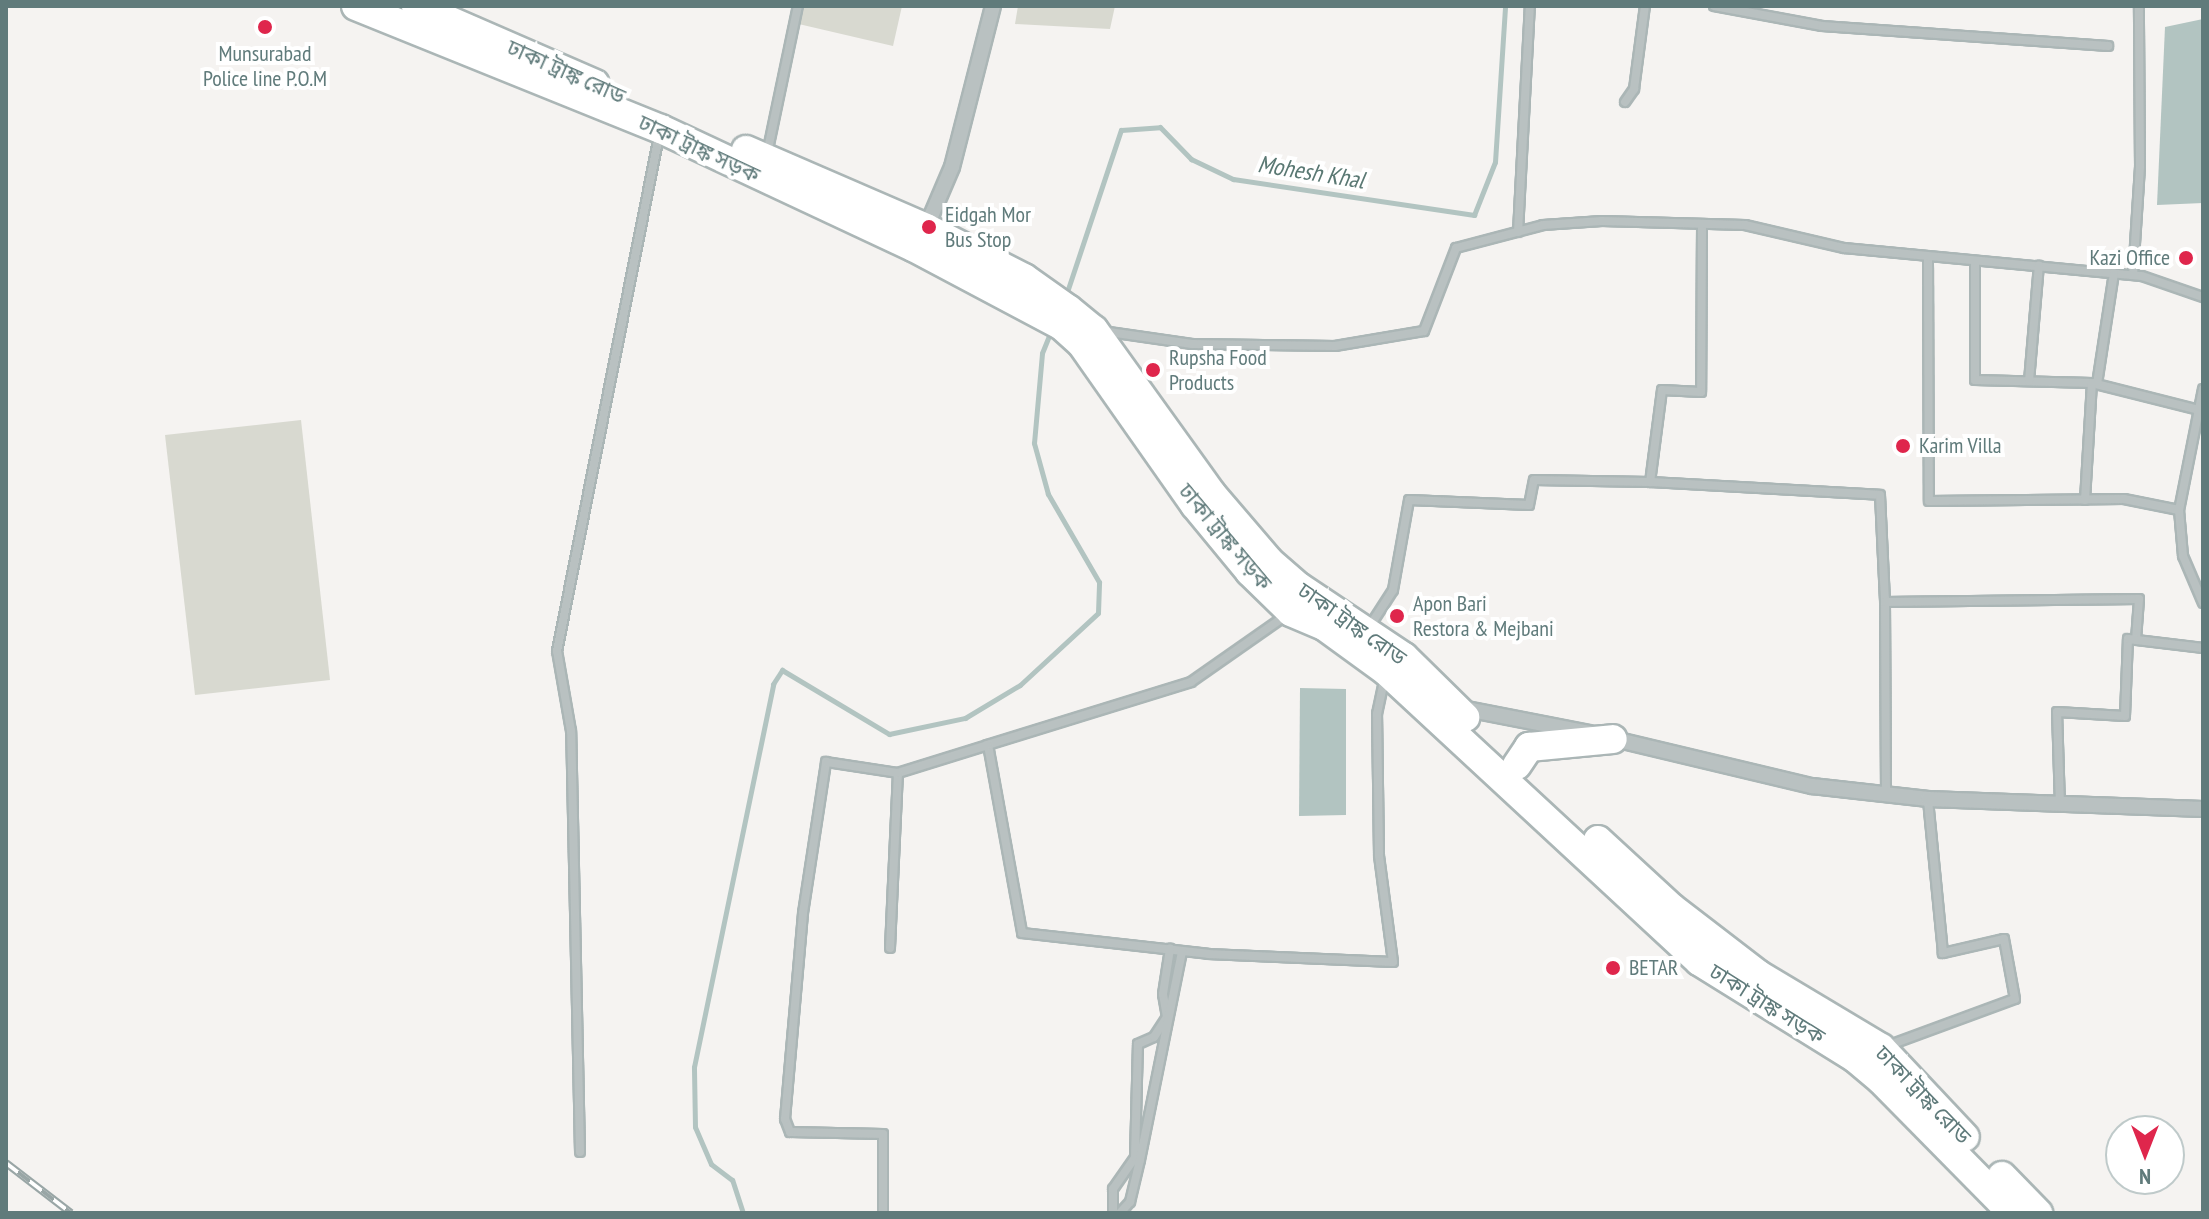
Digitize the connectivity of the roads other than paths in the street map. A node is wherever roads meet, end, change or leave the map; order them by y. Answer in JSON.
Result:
{"nodes":[{"id":1,"x":356,"y":6,"type":"edge"},
{"id":2,"x":416,"y":6,"type":"edge"},
{"id":3,"x":798,"y":6,"type":"edge"},
{"id":4,"x":993,"y":6,"type":"edge"},
{"id":5,"x":1530,"y":6,"type":"edge"},
{"id":6,"x":1645,"y":6,"type":"edge"},
{"id":7,"x":1714,"y":6,"type":"edge"},
{"id":8,"x":2139,"y":6,"type":"edge"},
{"id":9,"x":2108,"y":46,"type":"dead end"},
{"id":10,"x":1625,"y":102,"type":"dead end"},
{"id":11,"x":661,"y":129,"type":"junction"},
{"id":12,"x":766,"y":159,"type":"junction"},
{"id":13,"x":1702,"y":227,"type":"junction"},
{"id":14,"x":926,"y":228,"type":"junction"},
{"id":15,"x":1518,"y":232,"type":"junction"},
{"id":16,"x":1928,"y":258,"type":"junction"},
{"id":17,"x":1975,"y":262,"type":"junction"},
{"id":18,"x":2039,"y":265,"type":"junction"},
{"id":19,"x":2114,"y":273,"type":"junction"},
{"id":20,"x":2133,"y":275,"type":"junction"},
{"id":21,"x":2203,"y":297,"type":"edge"},
{"id":22,"x":1094,"y":330,"type":"junction"},
{"id":23,"x":2029,"y":381,"type":"junction"},
{"id":24,"x":2095,"y":383,"type":"junction"},
{"id":25,"x":2203,"y":389,"type":"edge"},
{"id":26,"x":2199,"y":410,"type":"junction"},
{"id":27,"x":1650,"y":482,"type":"junction"},
{"id":28,"x":2085,"y":500,"type":"junction"},
{"id":29,"x":2179,"y":510,"type":"junction"},
{"id":30,"x":1885,"y":602,"type":"junction"},
{"id":31,"x":2203,"y":603,"type":"edge"},
{"id":32,"x":1291,"y":612,"type":"junction"},
{"id":33,"x":1367,"y":631,"type":"junction"},
{"id":34,"x":2136,"y":640,"type":"junction"},
{"id":35,"x":2203,"y":648,"type":"edge"},
{"id":36,"x":1386,"y":671,"type":"junction"},
{"id":37,"x":1444,"y":711,"type":"junction"},
{"id":38,"x":1613,"y":739,"type":"junction"},
{"id":39,"x":988,"y":745,"type":"junction"},
{"id":40,"x":1517,"y":765,"type":"junction"},
{"id":41,"x":898,"y":773,"type":"junction"},
{"id":42,"x":1886,"y":793,"type":"junction"},
{"id":43,"x":1928,"y":799,"type":"junction"},
{"id":44,"x":2060,"y":806,"type":"junction"},
{"id":45,"x":2203,"y":809,"type":"edge"},
{"id":46,"x":890,"y":948,"type":"dead end"},
{"id":47,"x":1170,"y":949,"type":"junction"},
{"id":48,"x":1182,"y":951,"type":"junction"},
{"id":49,"x":1881,"y":1048,"type":"junction"},
{"id":50,"x":580,"y":1152,"type":"dead end"},
{"id":51,"x":883,"y":1213,"type":"edge"},
{"id":52,"x":1113,"y":1213,"type":"edge"},
{"id":53,"x":1120,"y":1213,"type":"edge"},
{"id":54,"x":2012,"y":1213,"type":"edge"},
{"id":55,"x":2038,"y":1213,"type":"edge"}],
"edges":[{"from":1,"to":11,"type":"main road","name":"ঢাকা ট্রাঙ্ক সড়ক"},
{"from":2,"to":12,"type":"main road","name":"ঢাকা ট্রাঙ্ক রোড"},
{"from":3,"to":12,"type":"street"},
{"from":4,"to":14,"type":"street"},
{"from":5,"to":15,"type":"street"},
{"from":6,"to":10,"type":"street"},
{"from":7,"to":9,"type":"street"},
{"from":8,"to":20,"type":"street"},
{"from":11,"to":32,"type":"main road","name":"ঢাকা ট্রাঙ্ক সড়ক"},
{"from":11,"to":50,"type":"street"},
{"from":12,"to":14,"type":"main road","name":"ঢাকা ট্রাঙ্ক রোড"},
{"from":13,"to":15,"type":"street"},
{"from":13,"to":16,"type":"street"},
{"from":13,"to":27,"type":"street"},
{"from":14,"to":22,"type":"main road","name":"ঢাকা ট্রাঙ্ক রোড"},
{"from":15,"to":22,"type":"street"},
{"from":16,"to":17,"type":"street"},
{"from":16,"to":28,"type":"street"},
{"from":17,"to":18,"type":"street"},
{"from":17,"to":23,"type":"street"},
{"from":18,"to":19,"type":"street"},
{"from":18,"to":23,"type":"street"},
{"from":19,"to":20,"type":"street"},
{"from":19,"to":24,"type":"street"},
{"from":20,"to":21,"type":"street"},
{"from":22,"to":33,"type":"main road","name":"ঢাকা ট্রাঙ্ক রোড"},
{"from":23,"to":24,"type":"street"},
{"from":24,"to":26,"type":"street"},
{"from":24,"to":28,"type":"street"},
{"from":25,"to":26,"type":"street"},
{"from":26,"to":29,"type":"street"},
{"from":27,"to":30,"type":"street"},
{"from":27,"to":33,"type":"street"},
{"from":28,"to":29,"type":"street"},
{"from":29,"to":31,"type":"street"},
{"from":30,"to":34,"type":"street"},
{"from":30,"to":42,"type":"street"},
{"from":32,"to":36,"type":"main road","name":"ঢাকা ট্রাঙ্ক সড়ক"},
{"from":32,"to":39,"type":"street"},
{"from":33,"to":37,"type":"main road","name":"ঢাকা ট্রাঙ্ক রোড"},
{"from":34,"to":35,"type":"street"},
{"from":34,"to":44,"type":"street"},
{"from":36,"to":37,"type":"main road","name":"ঢাকা ট্রাঙ্ক সড়ক"},
{"from":36,"to":48,"type":"street"},
{"from":37,"to":38,"type":"street"},
{"from":37,"to":40,"type":"main road","name":"ঢাকা ট্রাঙ্ক রোড"},
{"from":37,"to":54,"type":"main road","name":"ঢাকা ট্রাঙ্ক সড়ক"},
{"from":38,"to":40,"type":"main road"},
{"from":38,"to":42,"type":"street"},
{"from":39,"to":41,"type":"street"},
{"from":39,"to":47,"type":"street"},
{"from":40,"to":49,"type":"main road","name":"ঢাকা ট্রাঙ্ক রোড"},
{"from":41,"to":46,"type":"street"},
{"from":41,"to":51,"type":"street"},
{"from":42,"to":43,"type":"street"},
{"from":43,"to":44,"type":"street"},
{"from":43,"to":49,"type":"street"},
{"from":44,"to":45,"type":"street"},
{"from":47,"to":48,"type":"street"},
{"from":47,"to":52,"type":"street"},
{"from":48,"to":53,"type":"street"},
{"from":49,"to":55,"type":"main road","name":"ঢাকা ট্রাঙ্ক রোড"}]}
